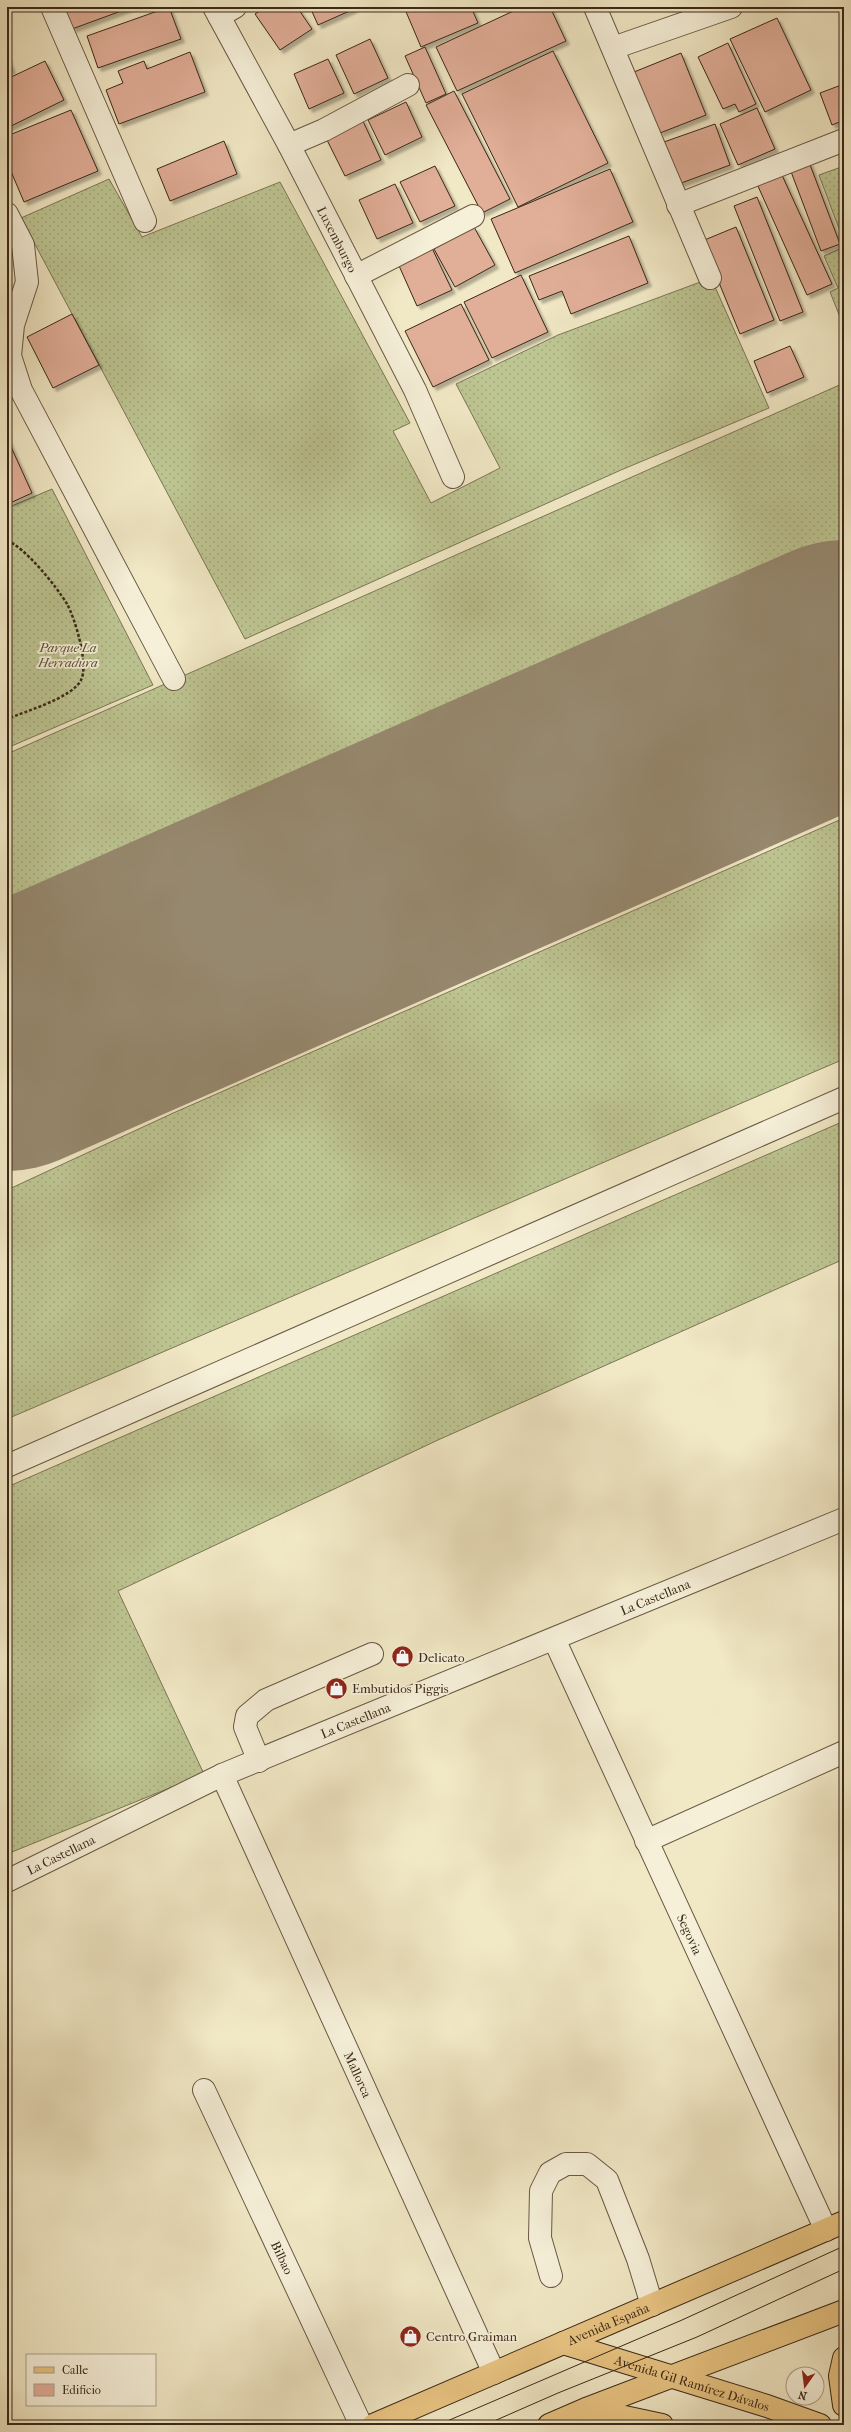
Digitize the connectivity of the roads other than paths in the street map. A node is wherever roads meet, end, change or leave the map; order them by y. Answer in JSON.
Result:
{"nodes":[{"id":1,"x":52,"y":7,"type":"edge"},
{"id":2,"x":595,"y":7,"type":"edge"},
{"id":3,"x":731,"y":7,"type":"edge"},
{"id":4,"x":223,"y":10,"type":"edge"},
{"id":5,"x":613,"y":48,"type":"junction"},
{"id":6,"x":408,"y":85,"type":"dead end"},
{"id":7,"x":844,"y":140,"type":"edge"},
{"id":8,"x":289,"y":145,"type":"junction"},
{"id":9,"x":678,"y":205,"type":"junction"},
{"id":10,"x":7,"y":214,"type":"edge"},
{"id":11,"x":473,"y":216,"type":"dead end"},
{"id":12,"x":145,"y":221,"type":"dead end"},
{"id":13,"x":356,"y":276,"type":"junction"},
{"id":14,"x":710,"y":278,"type":"dead end"},
{"id":15,"x":453,"y":477,"type":"dead end"},
{"id":16,"x":174,"y":679,"type":"dead end"},
{"id":17,"x":844,"y":1098,"type":"edge"},
{"id":18,"x":7,"y":1466,"type":"edge"},
{"id":19,"x":844,"y":1519,"type":"edge"},
{"id":20,"x":554,"y":1639,"type":"junction"},
{"id":21,"x":372,"y":1654,"type":"dead end"},
{"id":22,"x":844,"y":1752,"type":"edge"},
{"id":23,"x":259,"y":1761,"type":"junction"},
{"id":24,"x":222,"y":1775,"type":"junction"},
{"id":25,"x":646,"y":1841,"type":"junction"},
{"id":26,"x":7,"y":1881,"type":"edge"},
{"id":27,"x":204,"y":2090,"type":"dead end"},
{"id":28,"x":835,"y":2226,"type":"edge"},
{"id":29,"x":551,"y":2276,"type":"dead end"},
{"id":30,"x":652,"y":2305,"type":"junction"},
{"id":31,"x":844,"y":2311,"type":"edge"},
{"id":32,"x":563,"y":2344,"type":"junction"},
{"id":33,"x":844,"y":2358,"type":"edge"},
{"id":34,"x":494,"y":2373,"type":"junction"},
{"id":35,"x":670,"y":2378,"type":"junction"},
{"id":36,"x":844,"y":2405,"type":"edge"},
{"id":37,"x":586,"y":2409,"type":"junction"},
{"id":38,"x":361,"y":2425,"type":"edge"},
{"id":39,"x":373,"y":2425,"type":"edge"},
{"id":40,"x":549,"y":2425,"type":"edge"},
{"id":41,"x":662,"y":2425,"type":"edge"},
{"id":42,"x":820,"y":2425,"type":"edge"}],
"edges":[{"from":1,"to":12,"type":"street"},
{"from":2,"to":5,"type":"street"},
{"from":3,"to":5,"type":"street"},
{"from":4,"to":8,"type":"street","name":"Luxemburgo"},
{"from":5,"to":9,"type":"street"},
{"from":6,"to":8,"type":"street"},
{"from":7,"to":9,"type":"street"},
{"from":8,"to":13,"type":"street","name":"Luxemburgo"},
{"from":9,"to":14,"type":"street"},
{"from":10,"to":16,"type":"street"},
{"from":11,"to":13,"type":"street"},
{"from":13,"to":15,"type":"street","name":"Luxemburgo"},
{"from":17,"to":18,"type":"street"},
{"from":19,"to":20,"type":"street","name":"La Castellana"},
{"from":20,"to":23,"type":"street","name":"La Castellana"},
{"from":20,"to":25,"type":"street","name":"Segovia"},
{"from":21,"to":23,"type":"street"},
{"from":22,"to":25,"type":"street"},
{"from":23,"to":24,"type":"street","name":"La Castellana"},
{"from":24,"to":26,"type":"street","name":"La Castellana"},
{"from":24,"to":34,"type":"street","name":"Mallorca"},
{"from":25,"to":28,"type":"street","name":"Segovia"},
{"from":27,"to":38,"type":"street","name":"Bilbao"},
{"from":28,"to":30,"type":"main road","name":"Avenida España"},
{"from":29,"to":30,"type":"street"},
{"from":30,"to":32,"type":"main road","name":"Avenida España"},
{"from":31,"to":35,"type":"main road"},
{"from":32,"to":34,"type":"main road","name":"Avenida España"},
{"from":32,"to":35,"type":"main road","name":"Avenida Gil Ramírez Dávalos"},
{"from":33,"to":36,"type":"main road"},
{"from":34,"to":39,"type":"main road","name":"Avenida España"},
{"from":35,"to":37,"type":"main road"},
{"from":35,"to":42,"type":"main road","name":"Avenida Gil Ramírez Dávalos"},
{"from":37,"to":40,"type":"main road"},
{"from":37,"to":41,"type":"main road"}]}
